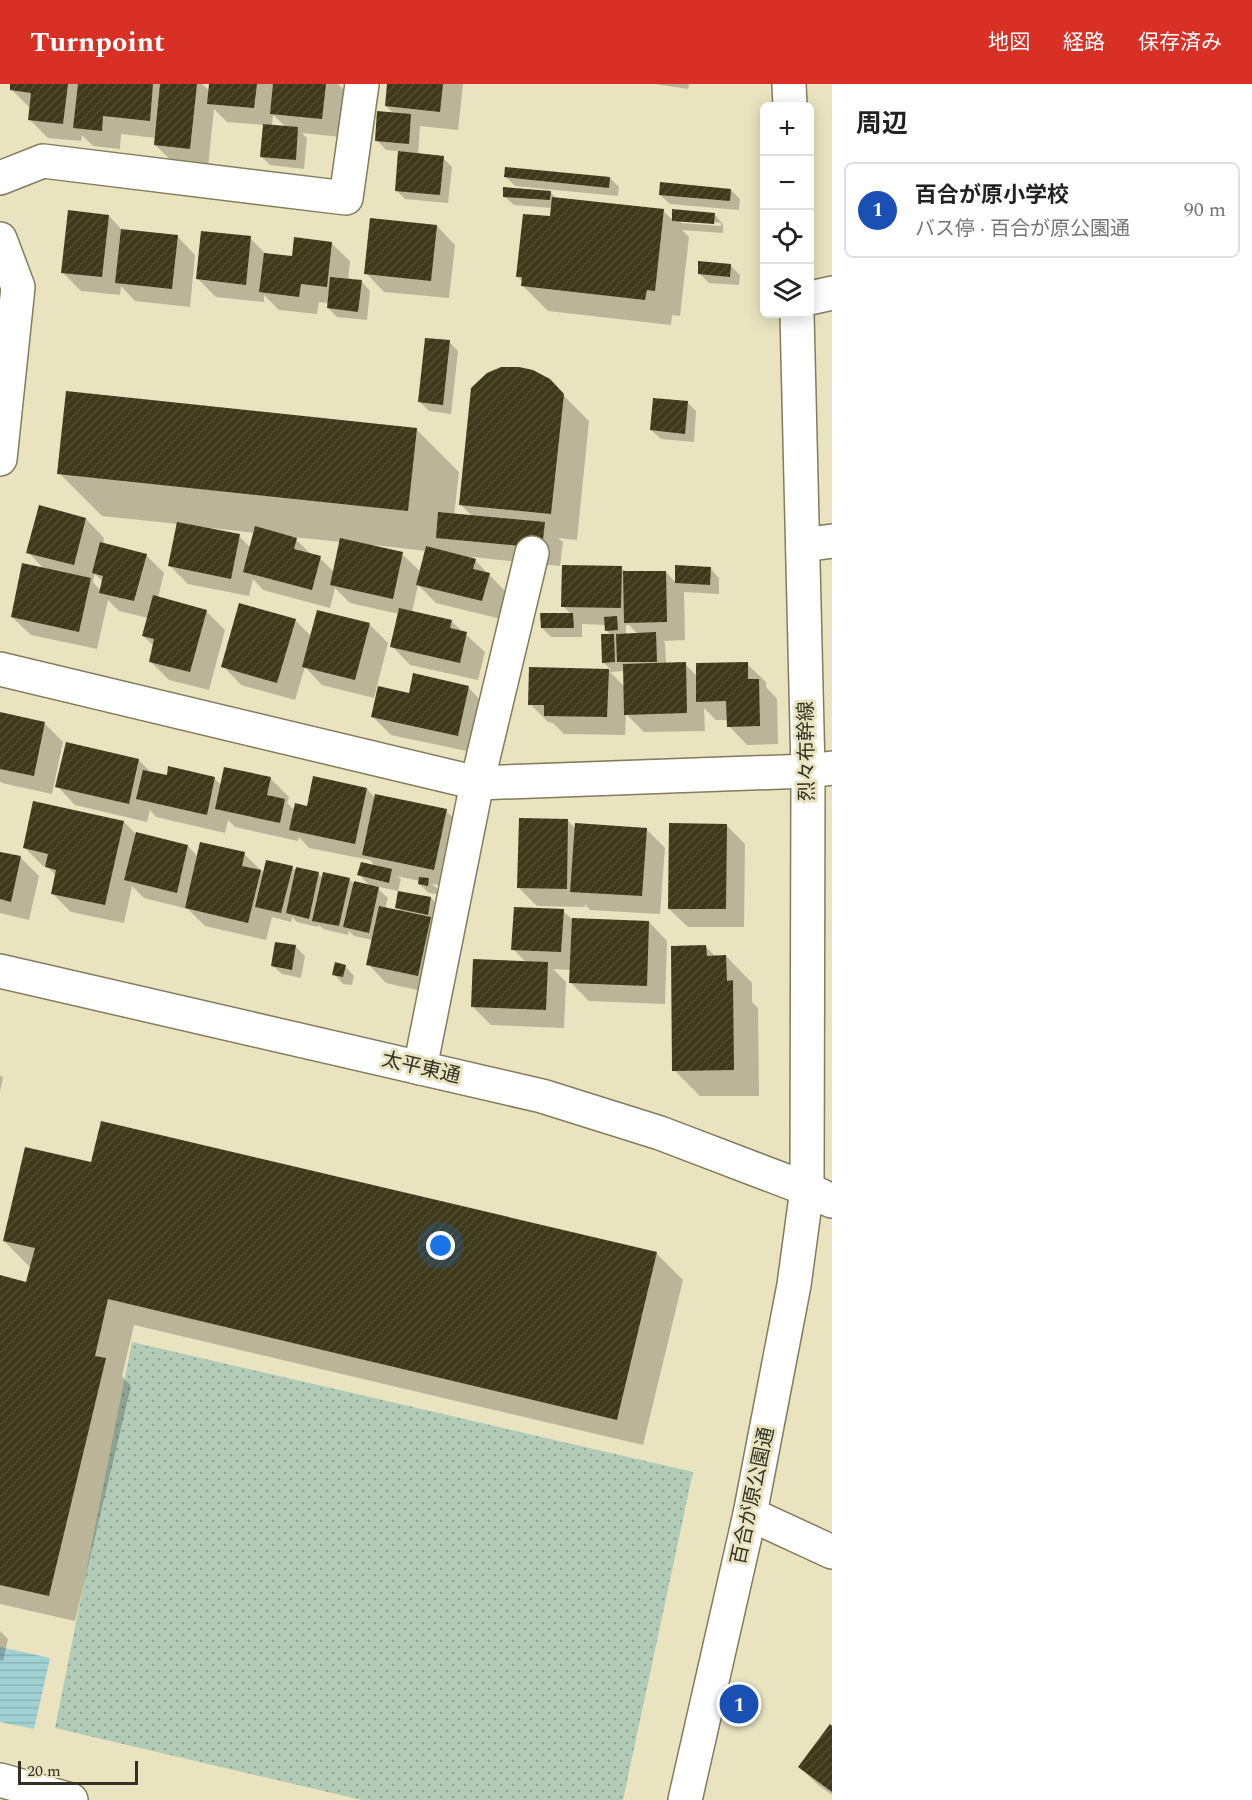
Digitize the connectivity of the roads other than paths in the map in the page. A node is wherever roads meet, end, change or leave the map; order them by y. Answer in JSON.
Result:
{"nodes":[{"id":1,"x":362,"y":84,"type":"edge"},
{"id":2,"x":789,"y":84,"type":"edge"},
{"id":3,"x":790,"y":102,"type":"edge"},
{"id":4,"x":0,"y":178,"type":"edge"},
{"id":5,"x":0,"y":239,"type":"edge"},
{"id":6,"x":832,"y":293,"type":"edge"},
{"id":7,"x":814,"y":297,"type":"edge"},
{"id":8,"x":797,"y":318,"type":"edge"},
{"id":9,"x":0,"y":459,"type":"edge"},
{"id":10,"x":818,"y":543,"type":"edge"},
{"id":11,"x":532,"y":553,"type":"dead end"},
{"id":12,"x":0,"y":669,"type":"edge"},
{"id":13,"x":820,"y":770,"type":"edge"},
{"id":14,"x":477,"y":783,"type":"junction"},
{"id":15,"x":0,"y":971,"type":"edge"},
{"id":16,"x":420,"y":1068,"type":"junction"},
{"id":17,"x":820,"y":1195,"type":"edge"},
{"id":18,"x":750,"y":1514,"type":"junction"},
{"id":19,"x":832,"y":1552,"type":"edge"},
{"id":20,"x":0,"y":1780,"type":"edge"},
{"id":21,"x":71,"y":1800,"type":"edge"},
{"id":22,"x":685,"y":1800,"type":"edge"}],
"edges":[{"from":1,"to":4,"type":"street"},
{"from":2,"to":3,"type":"street"},
{"from":5,"to":9,"type":"street"},
{"from":6,"to":7,"type":"street"},
{"from":8,"to":10,"type":"street","name":"烈々布幹線"},
{"from":10,"to":13,"type":"street","name":"烈々布幹線"},
{"from":11,"to":14,"type":"street"},
{"from":12,"to":14,"type":"street"},
{"from":13,"to":14,"type":"street"},
{"from":13,"to":17,"type":"street","name":"烈々布幹線"},
{"from":14,"to":16,"type":"street"},
{"from":15,"to":16,"type":"street","name":"太平東通"},
{"from":16,"to":17,"type":"street","name":"太平東通"},
{"from":17,"to":18,"type":"street","name":"百合が原公園通"},
{"from":18,"to":19,"type":"street"},
{"from":18,"to":22,"type":"street","name":"百合が原公園通"},
{"from":20,"to":21,"type":"street"}]}
